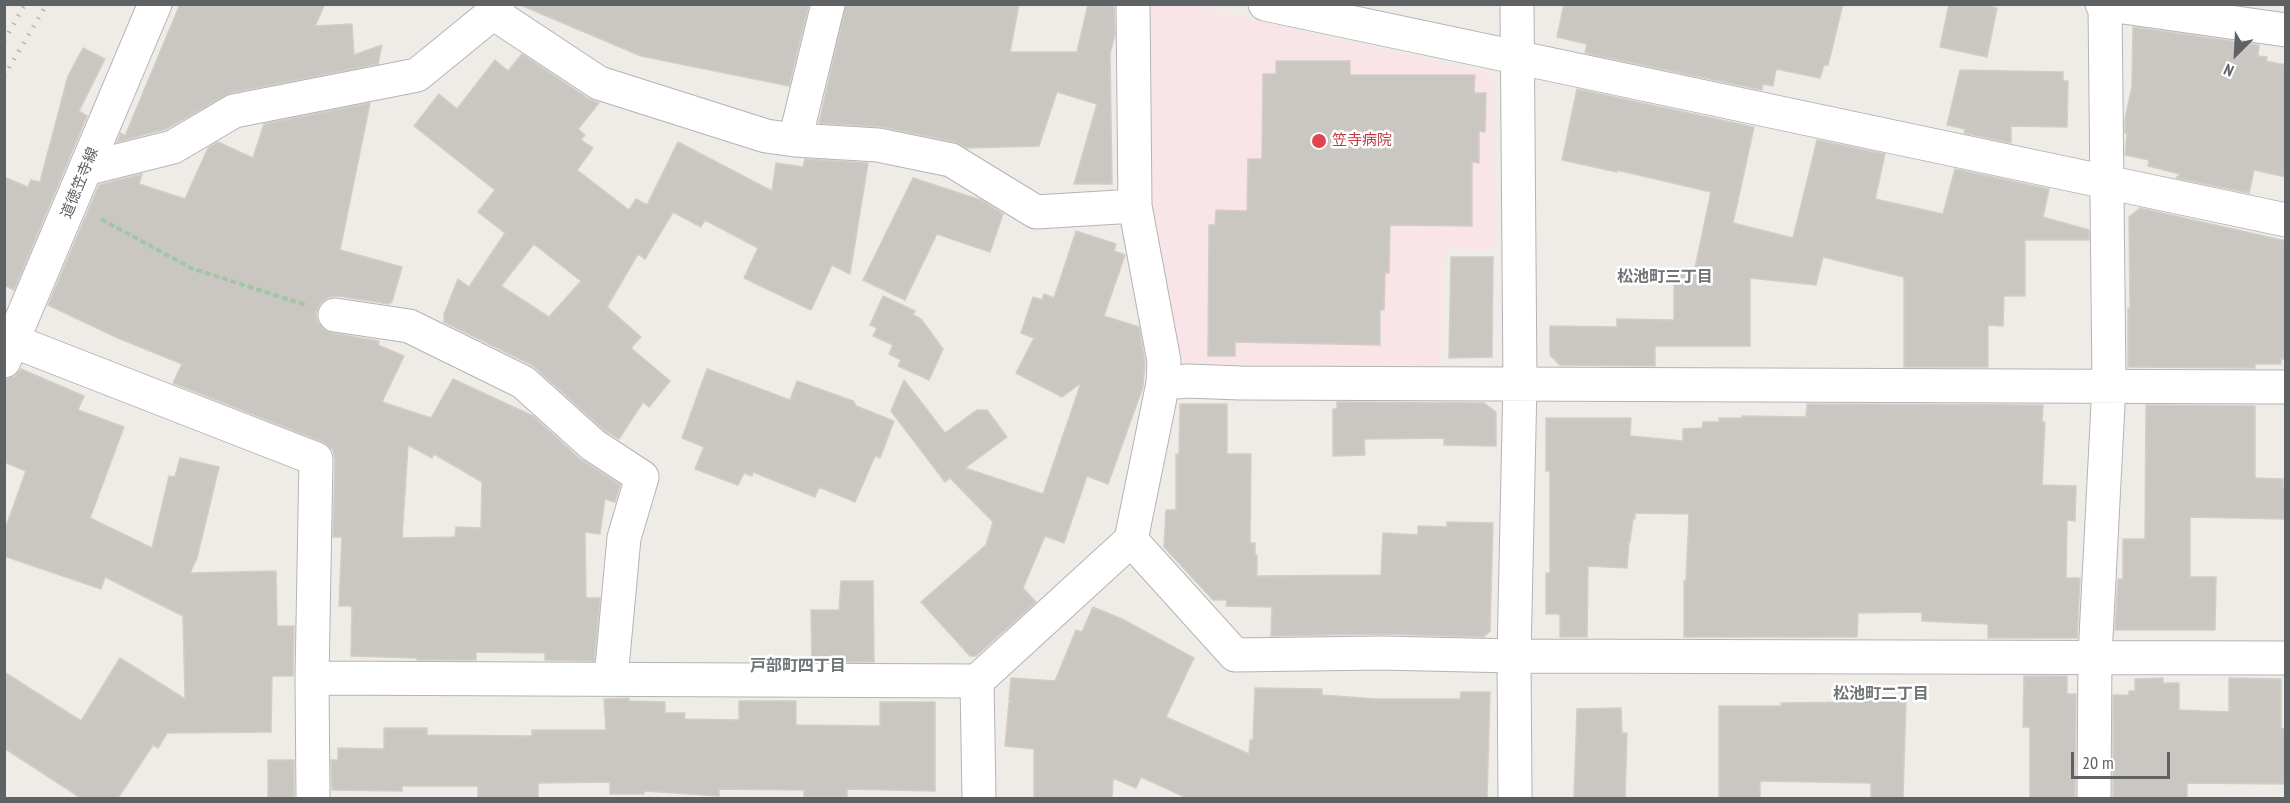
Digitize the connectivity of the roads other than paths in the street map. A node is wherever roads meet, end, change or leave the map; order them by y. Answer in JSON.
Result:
{"nodes":[{"id":1,"x":155,"y":4,"type":"edge"},
{"id":2,"x":828,"y":4,"type":"edge"},
{"id":3,"x":1133,"y":4,"type":"edge"},
{"id":4,"x":1265,"y":4,"type":"edge"},
{"id":5,"x":1517,"y":4,"type":"edge"},
{"id":6,"x":2104,"y":5,"type":"edge"},
{"id":7,"x":495,"y":9,"type":"edge"},
{"id":8,"x":2286,"y":30,"type":"edge"},
{"id":9,"x":1517,"y":57,"type":"junction"},
{"id":10,"x":795,"y":140,"type":"junction"},
{"id":11,"x":85,"y":169,"type":"junction"},
{"id":12,"x":2107,"y":182,"type":"junction"},
{"id":13,"x":1135,"y":206,"type":"junction"},
{"id":14,"x":2286,"y":219,"type":"edge"},
{"id":15,"x":335,"y":315,"type":"road end"},
{"id":16,"x":9,"y":351,"type":"edge"},
{"id":17,"x":1163,"y":383,"type":"junction"},
{"id":18,"x":1520,"y":383,"type":"junction"},
{"id":19,"x":2109,"y":385,"type":"junction"},
{"id":20,"x":2286,"y":387,"type":"edge"},
{"id":21,"x":1131,"y":540,"type":"junction"},
{"id":22,"x":1514,"y":656,"type":"junction"},
{"id":23,"x":2095,"y":656,"type":"junction"},
{"id":24,"x":2286,"y":658,"type":"edge"},
{"id":25,"x":312,"y":678,"type":"junction"},
{"id":26,"x":611,"y":678,"type":"junction"},
{"id":27,"x":977,"y":681,"type":"junction"},
{"id":28,"x":313,"y":798,"type":"edge"},
{"id":29,"x":979,"y":798,"type":"edge"},
{"id":30,"x":1515,"y":798,"type":"edge"},
{"id":31,"x":2094,"y":798,"type":"edge"}],
"edges":[{"from":1,"to":11,"type":"street","name":"道徳笠寺線"},
{"from":2,"to":10,"type":"street"},
{"from":3,"to":13,"type":"street"},
{"from":4,"to":9,"type":"street"},
{"from":5,"to":9,"type":"street"},
{"from":6,"to":8,"type":"street"},
{"from":6,"to":12,"type":"street"},
{"from":7,"to":10,"type":"street"},
{"from":7,"to":11,"type":"street"},
{"from":9,"to":12,"type":"street"},
{"from":9,"to":18,"type":"street"},
{"from":10,"to":13,"type":"street"},
{"from":11,"to":16,"type":"street","name":"道徳笠寺線"},
{"from":12,"to":14,"type":"street"},
{"from":12,"to":19,"type":"street"},
{"from":13,"to":17,"type":"street"},
{"from":15,"to":26,"type":"street"},
{"from":16,"to":25,"type":"street"},
{"from":17,"to":18,"type":"street"},
{"from":17,"to":21,"type":"street"},
{"from":18,"to":19,"type":"street"},
{"from":18,"to":22,"type":"street"},
{"from":19,"to":20,"type":"street"},
{"from":19,"to":23,"type":"street"},
{"from":21,"to":22,"type":"street"},
{"from":21,"to":27,"type":"street"},
{"from":22,"to":23,"type":"street"},
{"from":22,"to":30,"type":"street"},
{"from":23,"to":24,"type":"street"},
{"from":23,"to":31,"type":"street"},
{"from":25,"to":26,"type":"street"},
{"from":25,"to":28,"type":"street"},
{"from":26,"to":27,"type":"street"},
{"from":27,"to":29,"type":"street"}]}
